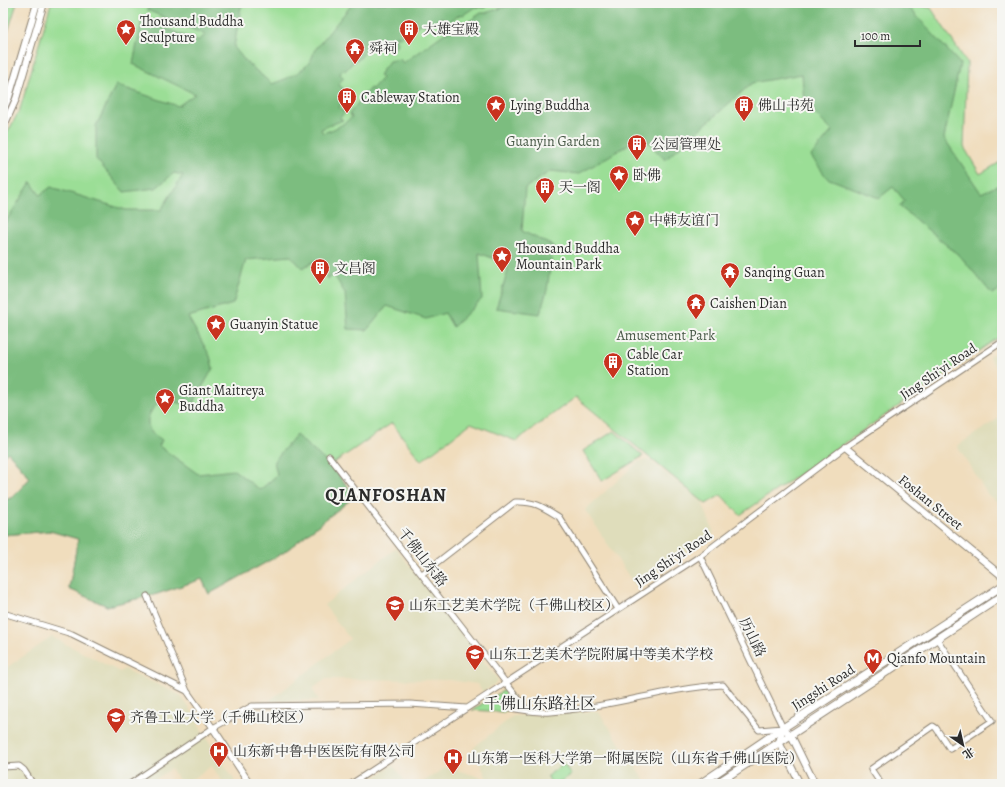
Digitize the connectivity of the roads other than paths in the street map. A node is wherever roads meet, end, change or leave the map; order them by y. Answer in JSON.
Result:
{"nodes":[{"id":1,"x":37,"y":3,"type":"edge"},
{"id":2,"x":44,"y":3,"type":"edge"},
{"id":3,"x":3,"y":110,"type":"edge"},
{"id":4,"x":3,"y":128,"type":"edge"},
{"id":5,"x":1002,"y":342,"type":"edge"},
{"id":6,"x":845,"y":447,"type":"junction"},
{"id":7,"x":329,"y":456,"type":"dead end"},
{"id":8,"x":700,"y":556,"type":"junction"},
{"id":9,"x":422,"y":574,"type":"junction"},
{"id":10,"x":1002,"y":576,"type":"edge"},
{"id":11,"x":1002,"y":586,"type":"edge"},
{"id":12,"x":147,"y":596,"type":"dead end"},
{"id":13,"x":1002,"y":596,"type":"edge"},
{"id":14,"x":618,"y":609,"type":"junction"},
{"id":15,"x":3,"y":613,"type":"edge"},
{"id":16,"x":937,"y":639,"type":"junction"},
{"id":17,"x":505,"y":683,"type":"junction"},
{"id":18,"x":187,"y":691,"type":"junction"},
{"id":19,"x":467,"y":708,"type":"junction"},
{"id":20,"x":509,"y":708,"type":"dead end"},
{"id":21,"x":528,"y":711,"type":"junction"},
{"id":22,"x":213,"y":728,"type":"junction"},
{"id":23,"x":784,"y":728,"type":"junction"},
{"id":24,"x":791,"y":735,"type":"junction"},
{"id":25,"x":779,"y":742,"type":"junction"},
{"id":26,"x":3,"y":767,"type":"edge"},
{"id":27,"x":728,"y":776,"type":"junction"},
{"id":28,"x":33,"y":784,"type":"edge"},
{"id":29,"x":130,"y":784,"type":"edge"},
{"id":30,"x":250,"y":784,"type":"edge"},
{"id":31,"x":351,"y":784,"type":"edge"},
{"id":32,"x":700,"y":784,"type":"edge"},
{"id":33,"x":716,"y":784,"type":"edge"},
{"id":34,"x":733,"y":784,"type":"edge"},
{"id":35,"x":800,"y":784,"type":"edge"},
{"id":36,"x":815,"y":784,"type":"edge"},
{"id":37,"x":881,"y":784,"type":"edge"}],
"edges":[{"from":1,"to":3,"type":"main road"},
{"from":2,"to":4,"type":"main road"},
{"from":5,"to":6,"type":"street","name":"Jing Shi'yi Road"},
{"from":6,"to":8,"type":"street","name":"Jing Shi'yi Road"},
{"from":6,"to":10,"type":"main road","name":"Foshan Street"},
{"from":7,"to":9,"type":"street","name":"千佛山东路"},
{"from":8,"to":14,"type":"street","name":"Jing Shi'yi Road"},
{"from":8,"to":23,"type":"street","name":"历山路"},
{"from":9,"to":14,"type":"street"},
{"from":9,"to":17,"type":"street","name":"千佛山东路"},
{"from":11,"to":23,"type":"highway","name":"Jingshi Road"},
{"from":12,"to":18,"type":"street"},
{"from":13,"to":16,"type":"highway","name":"Jingshi Road"},
{"from":14,"to":17,"type":"street","name":"Jing Shi'yi Road"},
{"from":15,"to":18,"type":"street"},
{"from":16,"to":24,"type":"highway","name":"Jingshi Road"},
{"from":16,"to":37,"type":"street"},
{"from":17,"to":19,"type":"street","name":"Jing Shi'yi Road"},
{"from":17,"to":21,"type":"street","name":"千佛山东路"},
{"from":18,"to":22,"type":"street"},
{"from":19,"to":22,"type":"street"},
{"from":19,"to":31,"type":"street","name":"Jing Shi'yi Road"},
{"from":20,"to":21,"type":"street"},
{"from":21,"to":23,"type":"street"},
{"from":22,"to":29,"type":"street"},
{"from":22,"to":30,"type":"main road"},
{"from":23,"to":24,"type":"main road"},
{"from":23,"to":25,"type":"main road"},
{"from":23,"to":32,"type":"highway","name":"Jingshi Road"},
{"from":24,"to":25,"type":"highway","name":"Jingshi Road"},
{"from":24,"to":36,"type":"main road"},
{"from":25,"to":27,"type":"highway","name":"Jingshi Road"},
{"from":25,"to":35,"type":"main road"},
{"from":26,"to":28,"type":"street"},
{"from":27,"to":33,"type":"highway","name":"Jingshi Road"},
{"from":27,"to":34,"type":"street"}]}
